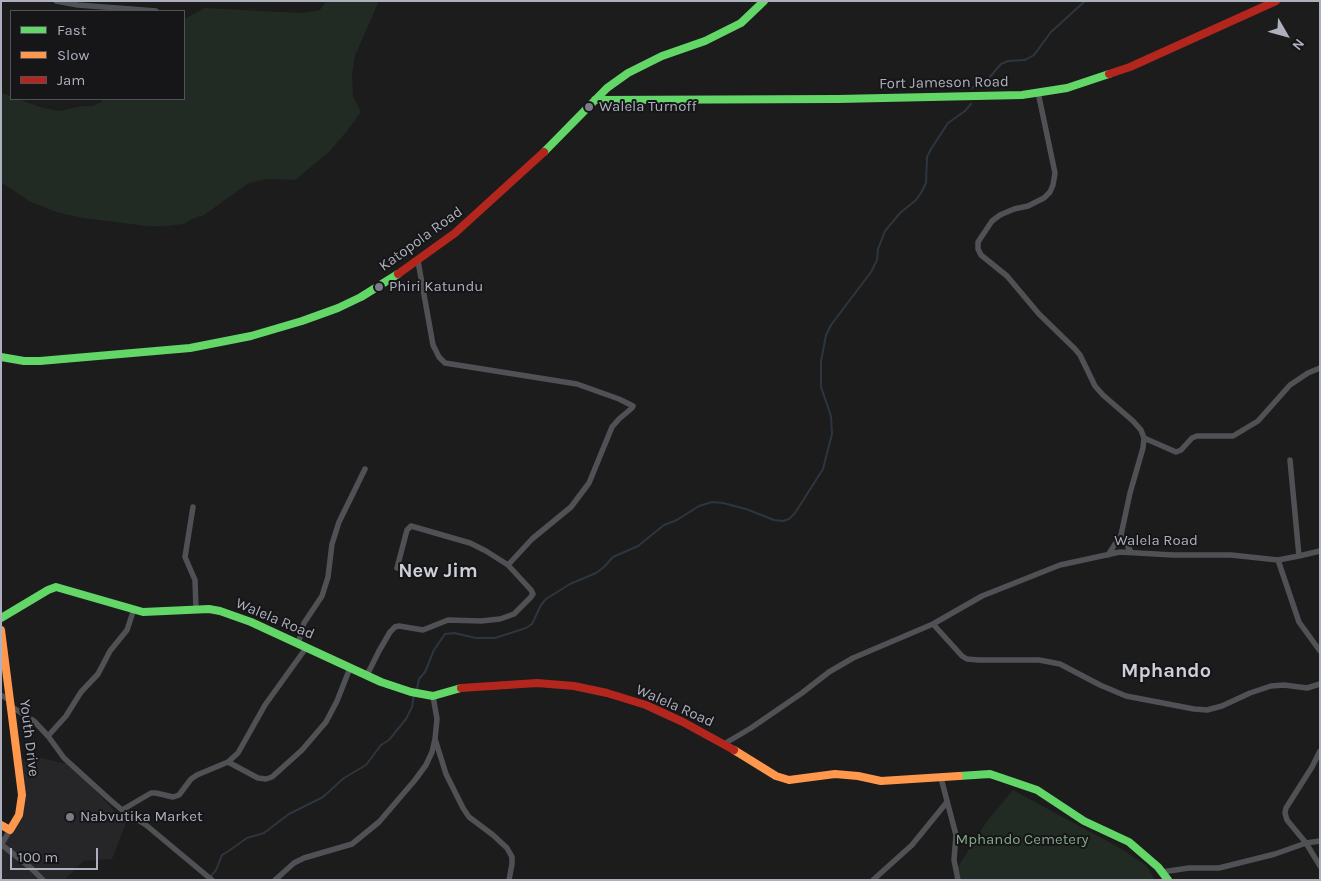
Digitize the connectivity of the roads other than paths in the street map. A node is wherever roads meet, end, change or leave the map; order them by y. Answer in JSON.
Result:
{"nodes":[{"id":1,"x":56,"y":1,"type":"edge"},
{"id":2,"x":764,"y":1,"type":"edge"},
{"id":3,"x":1276,"y":1,"type":"edge"},
{"id":4,"x":143,"y":10,"type":"edge"},
{"id":5,"x":1038,"y":92,"type":"junction"},
{"id":6,"x":595,"y":100,"type":"junction"},
{"id":7,"x":418,"y":261,"type":"junction"},
{"id":8,"x":1,"y":357,"type":"edge"},
{"id":9,"x":1320,"y":368,"type":"edge"},
{"id":10,"x":1144,"y":438,"type":"junction"},
{"id":11,"x":1290,"y":460,"type":"dead end"},
{"id":12,"x":365,"y":469,"type":"dead end"},
{"id":13,"x":193,"y":507,"type":"dead end"},
{"id":14,"x":1121,"y":535,"type":"junction"},
{"id":15,"x":1320,"y":550,"type":"edge"},
{"id":16,"x":1131,"y":552,"type":"junction"},
{"id":17,"x":1108,"y":554,"type":"junction"},
{"id":18,"x":1299,"y":556,"type":"junction"},
{"id":19,"x":1278,"y":560,"type":"junction"},
{"id":20,"x":508,"y":565,"type":"junction"},
{"id":21,"x":397,"y":568,"type":"dead end"},
{"id":22,"x":134,"y":609,"type":"junction"},
{"id":23,"x":196,"y":610,"type":"junction"},
{"id":24,"x":1,"y":618,"type":"edge"},
{"id":25,"x":933,"y":624,"type":"junction"},
{"id":26,"x":1,"y":630,"type":"edge"},
{"id":27,"x":298,"y":644,"type":"junction"},
{"id":28,"x":306,"y":648,"type":"junction"},
{"id":29,"x":1320,"y":650,"type":"edge"},
{"id":30,"x":350,"y":668,"type":"junction"},
{"id":31,"x":367,"y":675,"type":"junction"},
{"id":32,"x":1320,"y":684,"type":"edge"},
{"id":33,"x":1,"y":694,"type":"edge"},
{"id":34,"x":433,"y":696,"type":"junction"},
{"id":35,"x":11,"y":704,"type":"junction"},
{"id":36,"x":48,"y":736,"type":"junction"},
{"id":37,"x":435,"y":740,"type":"junction"},
{"id":38,"x":724,"y":744,"type":"junction"},
{"id":39,"x":1320,"y":751,"type":"edge"},
{"id":40,"x":228,"y":762,"type":"junction"},
{"id":41,"x":941,"y":778,"type":"junction"},
{"id":42,"x":947,"y":802,"type":"junction"},
{"id":43,"x":122,"y":810,"type":"junction"},
{"id":44,"x":1,"y":825,"type":"edge"},
{"id":45,"x":10,"y":830,"type":"junction"},
{"id":46,"x":1320,"y":841,"type":"edge"},
{"id":47,"x":1306,"y":843,"type":"junction"},
{"id":48,"x":1,"y":845,"type":"edge"},
{"id":49,"x":1320,"y":866,"type":"edge"},
{"id":50,"x":1162,"y":872,"type":"junction"},
{"id":51,"x":210,"y":878,"type":"edge"},
{"id":52,"x":42,"y":880,"type":"edge"},
{"id":53,"x":275,"y":880,"type":"edge"},
{"id":54,"x":509,"y":880,"type":"edge"},
{"id":55,"x":873,"y":880,"type":"edge"},
{"id":56,"x":958,"y":880,"type":"edge"},
{"id":57,"x":1168,"y":880,"type":"edge"}],
"edges":[{"from":1,"to":4,"type":"street"},
{"from":2,"to":6,"type":"street","name":"Katopola Road"},
{"from":3,"to":5,"type":"street","name":"Fort Jameson Road"},
{"from":5,"to":6,"type":"street","name":"Fort Jameson Road"},
{"from":5,"to":10,"type":"street"},
{"from":6,"to":7,"type":"street","name":"Katopola Road"},
{"from":7,"to":8,"type":"street","name":"Katopola Road"},
{"from":7,"to":20,"type":"street"},
{"from":9,"to":10,"type":"street"},
{"from":10,"to":14,"type":"street"},
{"from":11,"to":18,"type":"street"},
{"from":12,"to":27,"type":"street"},
{"from":13,"to":23,"type":"street"},
{"from":14,"to":16,"type":"street"},
{"from":14,"to":17,"type":"street"},
{"from":15,"to":18,"type":"street","name":"Walela Road"},
{"from":16,"to":17,"type":"street","name":"Walela Road"},
{"from":16,"to":19,"type":"street","name":"Walela Road"},
{"from":17,"to":25,"type":"street","name":"Walela Road"},
{"from":18,"to":19,"type":"street","name":"Walela Road"},
{"from":19,"to":29,"type":"street"},
{"from":20,"to":21,"type":"street"},
{"from":20,"to":31,"type":"street"},
{"from":22,"to":23,"type":"street","name":"Walela Road"},
{"from":22,"to":24,"type":"street","name":"Walela Road"},
{"from":22,"to":36,"type":"street"},
{"from":23,"to":27,"type":"street","name":"Walela Road"},
{"from":25,"to":32,"type":"street"},
{"from":25,"to":38,"type":"street","name":"Walela Road"},
{"from":26,"to":35,"type":"street","name":"Youth Drive"},
{"from":27,"to":28,"type":"street","name":"Walela Road"},
{"from":28,"to":30,"type":"street","name":"Walela Road"},
{"from":28,"to":40,"type":"street"},
{"from":30,"to":31,"type":"street","name":"Walela Road"},
{"from":30,"to":40,"type":"street"},
{"from":31,"to":34,"type":"street","name":"Walela Road"},
{"from":33,"to":35,"type":"street"},
{"from":34,"to":37,"type":"street"},
{"from":34,"to":38,"type":"street","name":"Walela Road"},
{"from":35,"to":36,"type":"street"},
{"from":35,"to":45,"type":"street","name":"Youth Drive"},
{"from":36,"to":43,"type":"street"},
{"from":37,"to":53,"type":"street"},
{"from":37,"to":54,"type":"street"},
{"from":38,"to":41,"type":"street"},
{"from":39,"to":47,"type":"street"},
{"from":40,"to":43,"type":"street"},
{"from":41,"to":42,"type":"street"},
{"from":41,"to":50,"type":"street"},
{"from":42,"to":55,"type":"street"},
{"from":42,"to":56,"type":"street"},
{"from":43,"to":51,"type":"street"},
{"from":44,"to":45,"type":"street"},
{"from":45,"to":48,"type":"street","name":"Youth Drive"},
{"from":46,"to":47,"type":"street"},
{"from":47,"to":49,"type":"street"},
{"from":47,"to":50,"type":"street"},
{"from":48,"to":52,"type":"street"},
{"from":50,"to":57,"type":"street"}]}
